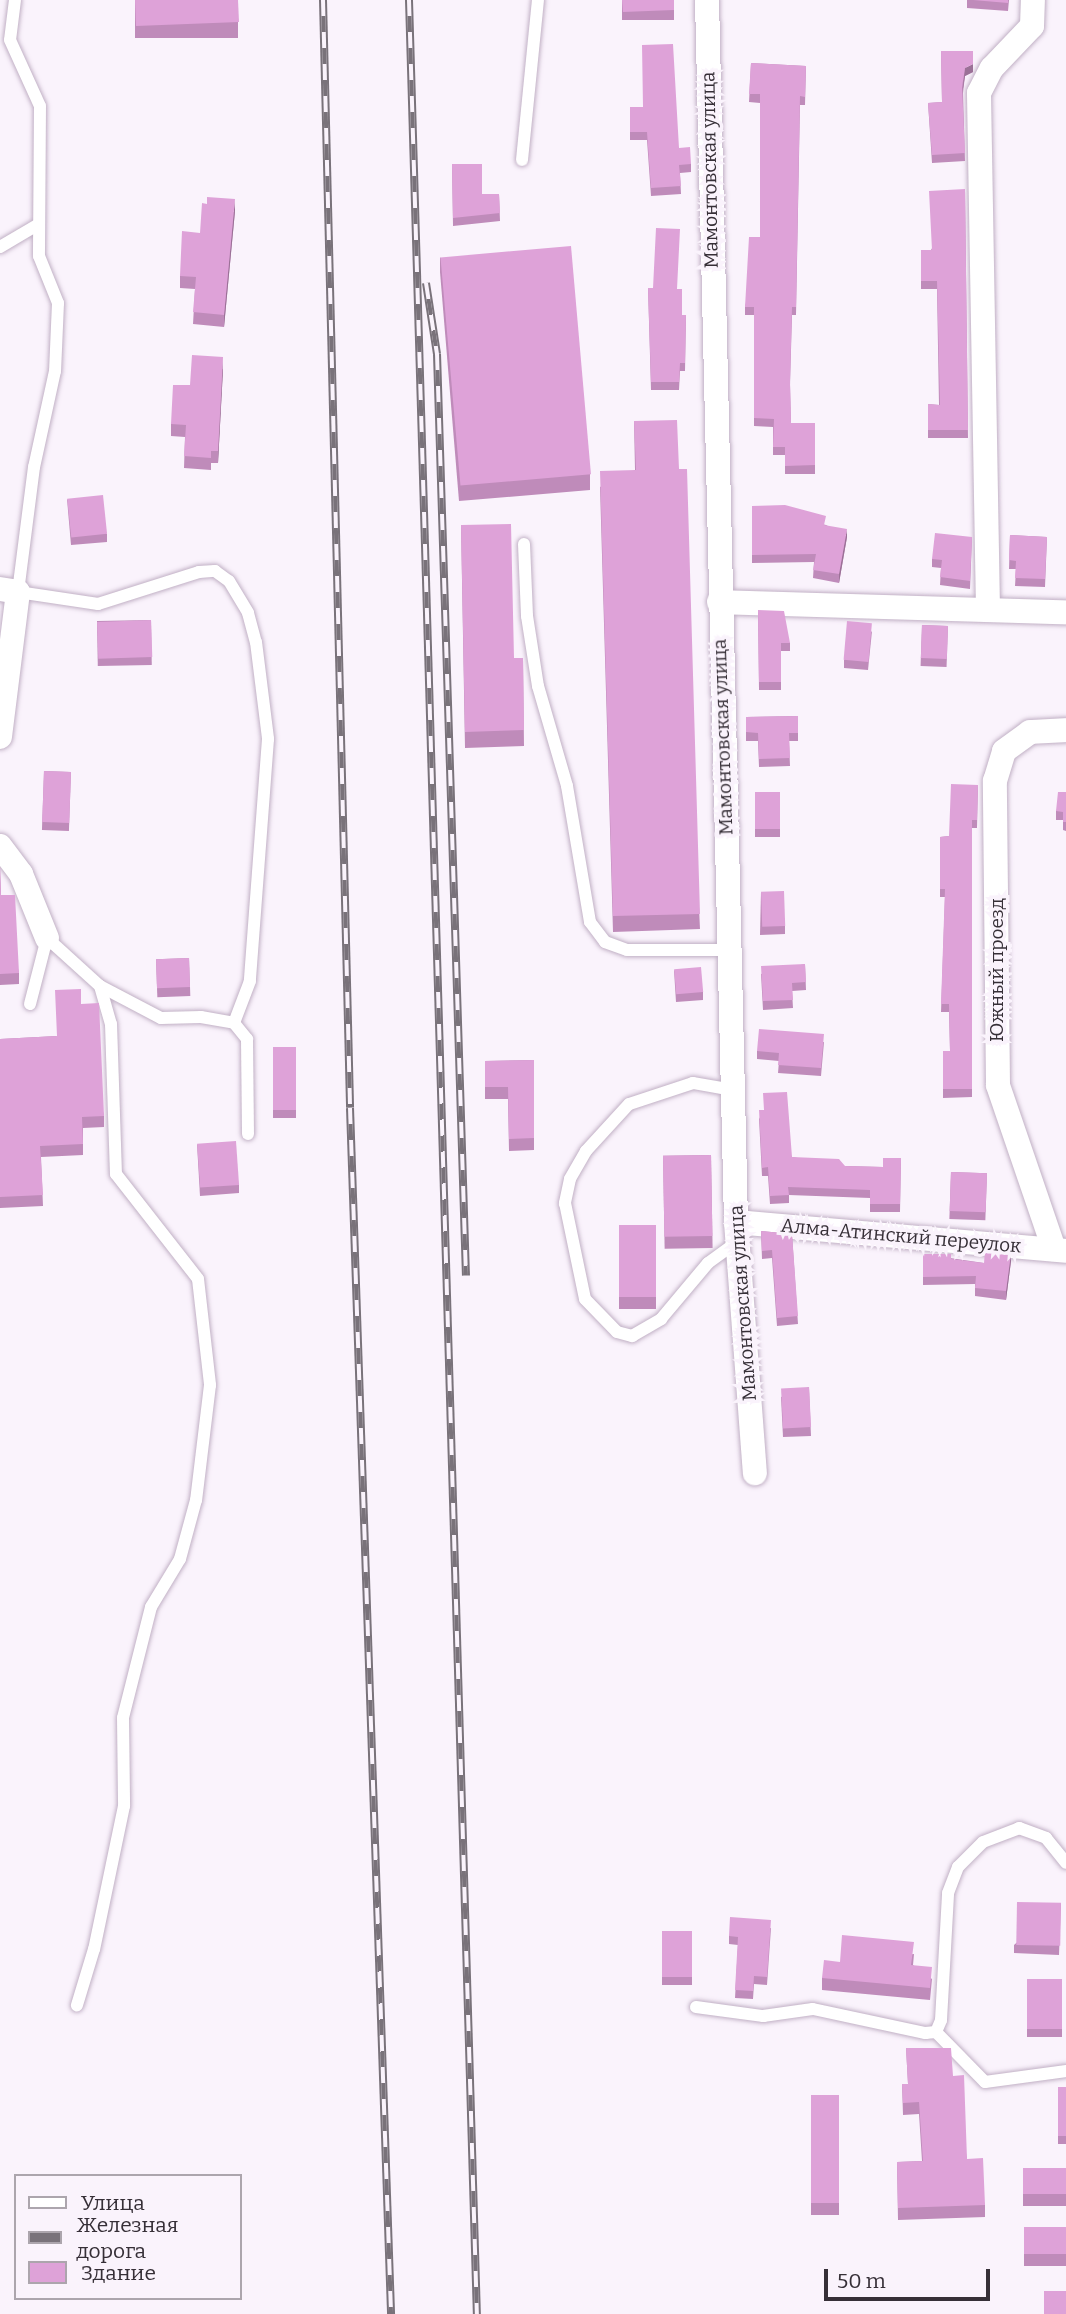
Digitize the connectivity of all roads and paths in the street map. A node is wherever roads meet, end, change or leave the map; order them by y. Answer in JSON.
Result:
{"nodes":[{"id":1,"x":15,"y":0,"type":"edge"},
{"id":2,"x":538,"y":0,"type":"edge"},
{"id":3,"x":707,"y":0,"type":"edge"},
{"id":4,"x":1033,"y":0,"type":"edge"},
{"id":5,"x":522,"y":160,"type":"dead end"},
{"id":6,"x":39,"y":224,"type":"junction"},
{"id":7,"x":0,"y":247,"type":"edge"},
{"id":8,"x":524,"y":544,"type":"dead end"},
{"id":9,"x":9,"y":591,"type":"edge"},
{"id":10,"x":719,"y":602,"type":"junction"},
{"id":11,"x":988,"y":610,"type":"junction"},
{"id":12,"x":1066,"y":612,"type":"edge"},
{"id":13,"x":1066,"y":730,"type":"edge"},
{"id":14,"x":0,"y":737,"type":"edge"},
{"id":15,"x":0,"y":846,"type":"edge"},
{"id":16,"x":47,"y":938,"type":"junction"},
{"id":17,"x":729,"y":950,"type":"junction"},
{"id":18,"x":100,"y":986,"type":"junction"},
{"id":19,"x":30,"y":1004,"type":"dead end"},
{"id":20,"x":234,"y":1023,"type":"junction"},
{"id":21,"x":733,"y":1090,"type":"junction"},
{"id":22,"x":248,"y":1134,"type":"dead end"},
{"id":23,"x":737,"y":1231,"type":"junction"},
{"id":24,"x":1060,"y":1250,"type":"edge"},
{"id":25,"x":755,"y":1472,"type":"dead end"},
{"id":26,"x":1066,"y":1863,"type":"edge"},
{"id":27,"x":77,"y":2005,"type":"dead end"},
{"id":28,"x":696,"y":2007,"type":"dead end"},
{"id":29,"x":936,"y":2032,"type":"junction"},
{"id":30,"x":1066,"y":2071,"type":"edge"}],
"edges":[{"from":1,"to":6,"type":"lane"},
{"from":2,"to":5,"type":"lane"},
{"from":3,"to":10,"type":"street","name":"Мамонтовская улица"},
{"from":4,"to":11,"type":"street"},
{"from":6,"to":7,"type":"lane"},
{"from":6,"to":9,"type":"lane"},
{"from":8,"to":17,"type":"lane"},
{"from":9,"to":14,"type":"street"},
{"from":9,"to":20,"type":"lane"},
{"from":10,"to":11,"type":"street"},
{"from":10,"to":17,"type":"street","name":"Мамонтовская улица"},
{"from":11,"to":12,"type":"street"},
{"from":13,"to":24,"type":"street","name":"Южный проезд"},
{"from":15,"to":16,"type":"street"},
{"from":16,"to":18,"type":"lane"},
{"from":16,"to":19,"type":"lane"},
{"from":17,"to":21,"type":"street","name":"Мамонтовская улица"},
{"from":18,"to":20,"type":"lane"},
{"from":18,"to":27,"type":"lane"},
{"from":20,"to":22,"type":"lane"},
{"from":21,"to":23,"type":"street","name":"Мамонтовская улица"},
{"from":21,"to":23,"type":"lane"},
{"from":23,"to":24,"type":"street","name":"Алма-Атинский переулок"},
{"from":23,"to":25,"type":"street","name":"Мамонтовская улица"},
{"from":26,"to":29,"type":"lane"},
{"from":28,"to":29,"type":"lane"},
{"from":29,"to":30,"type":"lane"}]}
